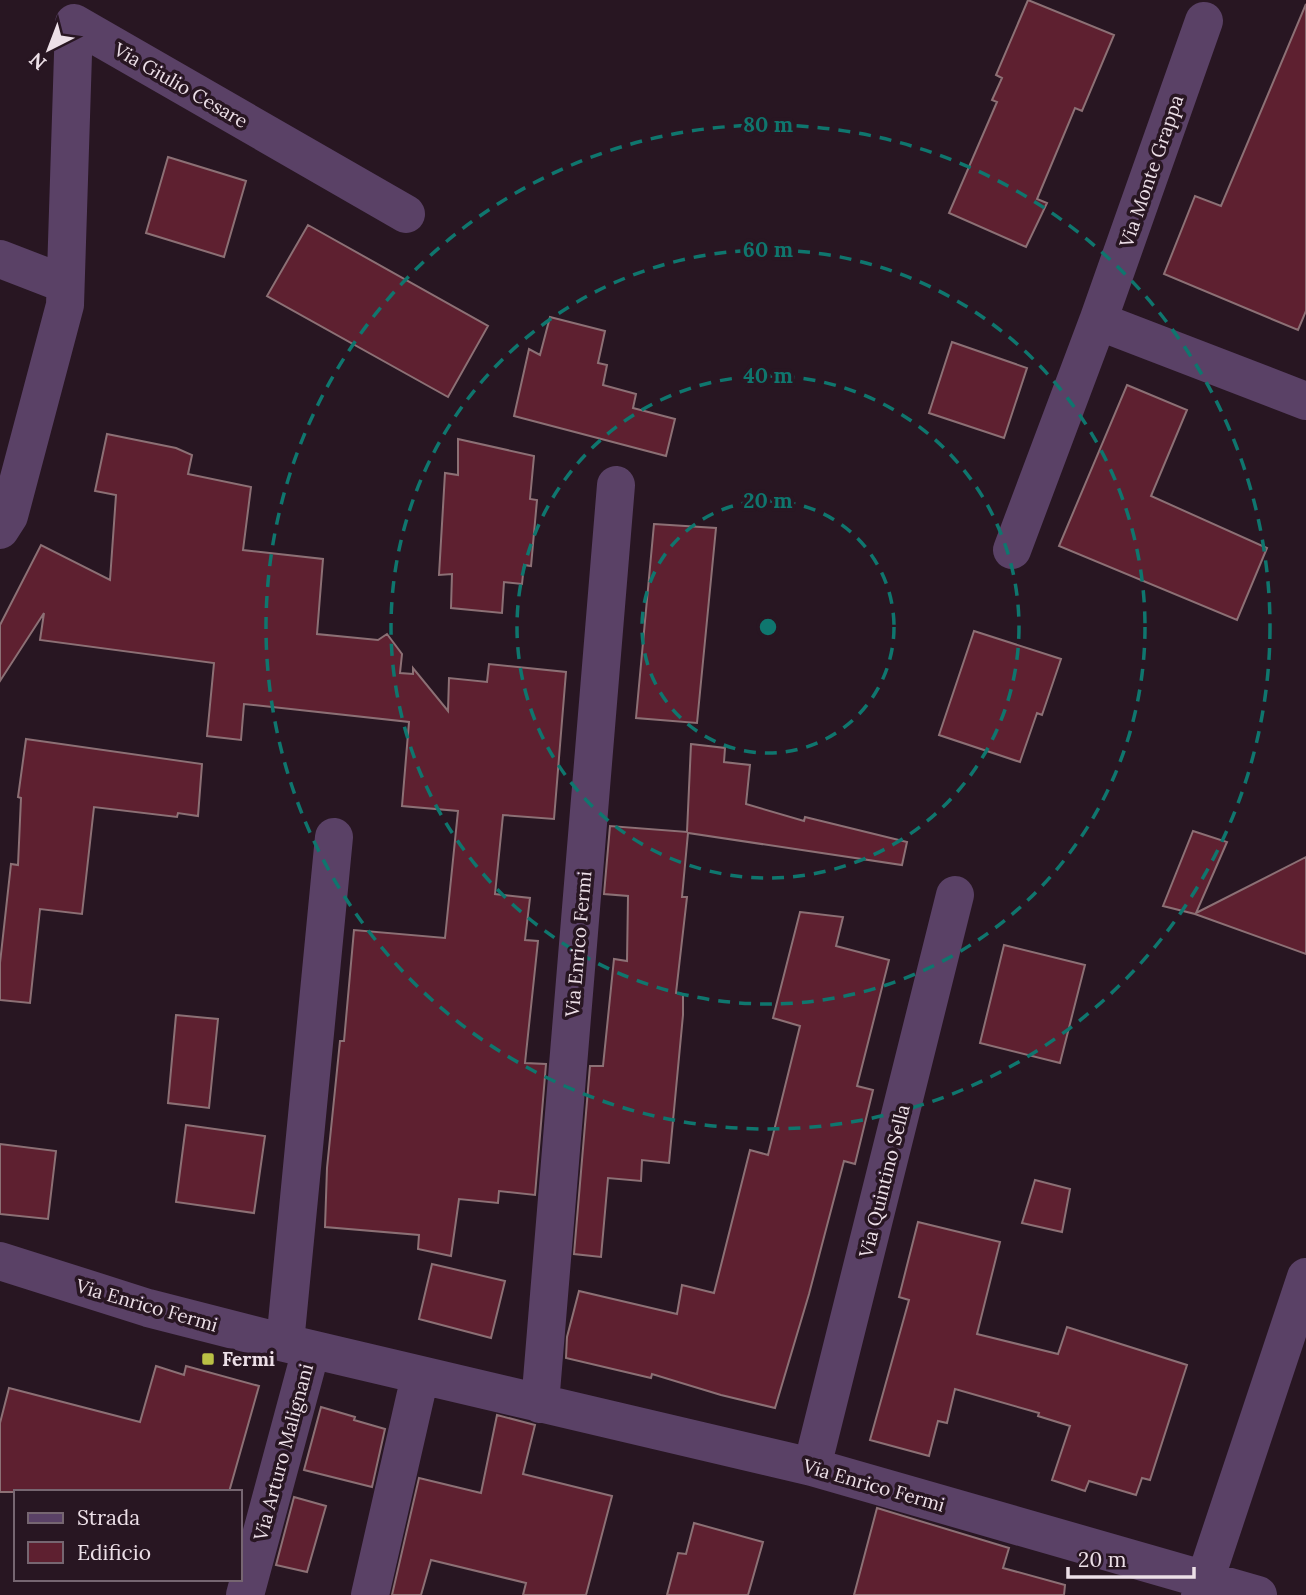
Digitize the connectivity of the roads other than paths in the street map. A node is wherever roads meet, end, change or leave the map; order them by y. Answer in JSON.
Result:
{"nodes":[{"id":1,"x":1204,"y":21,"type":"dead end"},
{"id":2,"x":405,"y":214,"type":"dead end"},
{"id":3,"x":0,"y":259,"type":"edge"},
{"id":4,"x":65,"y":284,"type":"junction"},
{"id":5,"x":1098,"y":321,"type":"junction"},
{"id":6,"x":1306,"y":401,"type":"edge"},
{"id":7,"x":616,"y":485,"type":"dead end"},
{"id":8,"x":0,"y":530,"type":"edge"},
{"id":9,"x":1012,"y":550,"type":"dead end"},
{"id":10,"x":334,"y":837,"type":"dead end"},
{"id":11,"x":956,"y":895,"type":"dead end"},
{"id":12,"x":0,"y":1261,"type":"edge"},
{"id":13,"x":1306,"y":1277,"type":"edge"},
{"id":14,"x":298,"y":1347,"type":"junction"},
{"id":15,"x":420,"y":1376,"type":"junction"},
{"id":16,"x":540,"y":1404,"type":"junction"},
{"id":17,"x":812,"y":1467,"type":"junction"},
{"id":18,"x":1203,"y":1587,"type":"edge"},
{"id":19,"x":245,"y":1595,"type":"edge"},
{"id":20,"x":370,"y":1595,"type":"edge"},
{"id":21,"x":1258,"y":1595,"type":"edge"}],
"edges":[{"from":1,"to":5,"type":"street","name":"Via Monte Grappa"},
{"from":2,"to":4,"type":"street","name":"Via Giulio Cesare"},
{"from":3,"to":4,"type":"street"},
{"from":4,"to":8,"type":"street","name":"Via Giulio Cesare"},
{"from":5,"to":6,"type":"street"},
{"from":5,"to":9,"type":"street","name":"Via Monte Grappa"},
{"from":7,"to":16,"type":"street","name":"Via Enrico Fermi"},
{"from":10,"to":14,"type":"street","name":"Via Arturo Malignani"},
{"from":11,"to":17,"type":"street","name":"Via Quintino Sella"},
{"from":12,"to":14,"type":"street","name":"Via Enrico Fermi"},
{"from":13,"to":18,"type":"street"},
{"from":14,"to":15,"type":"street","name":"Via Enrico Fermi"},
{"from":14,"to":19,"type":"street","name":"Via Arturo Malignani"},
{"from":15,"to":16,"type":"street","name":"Via Enrico Fermi"},
{"from":15,"to":20,"type":"street"},
{"from":16,"to":17,"type":"street","name":"Via Enrico Fermi"},
{"from":17,"to":18,"type":"street","name":"Via Enrico Fermi"},
{"from":18,"to":21,"type":"street","name":"Via Enrico Fermi"}]}
